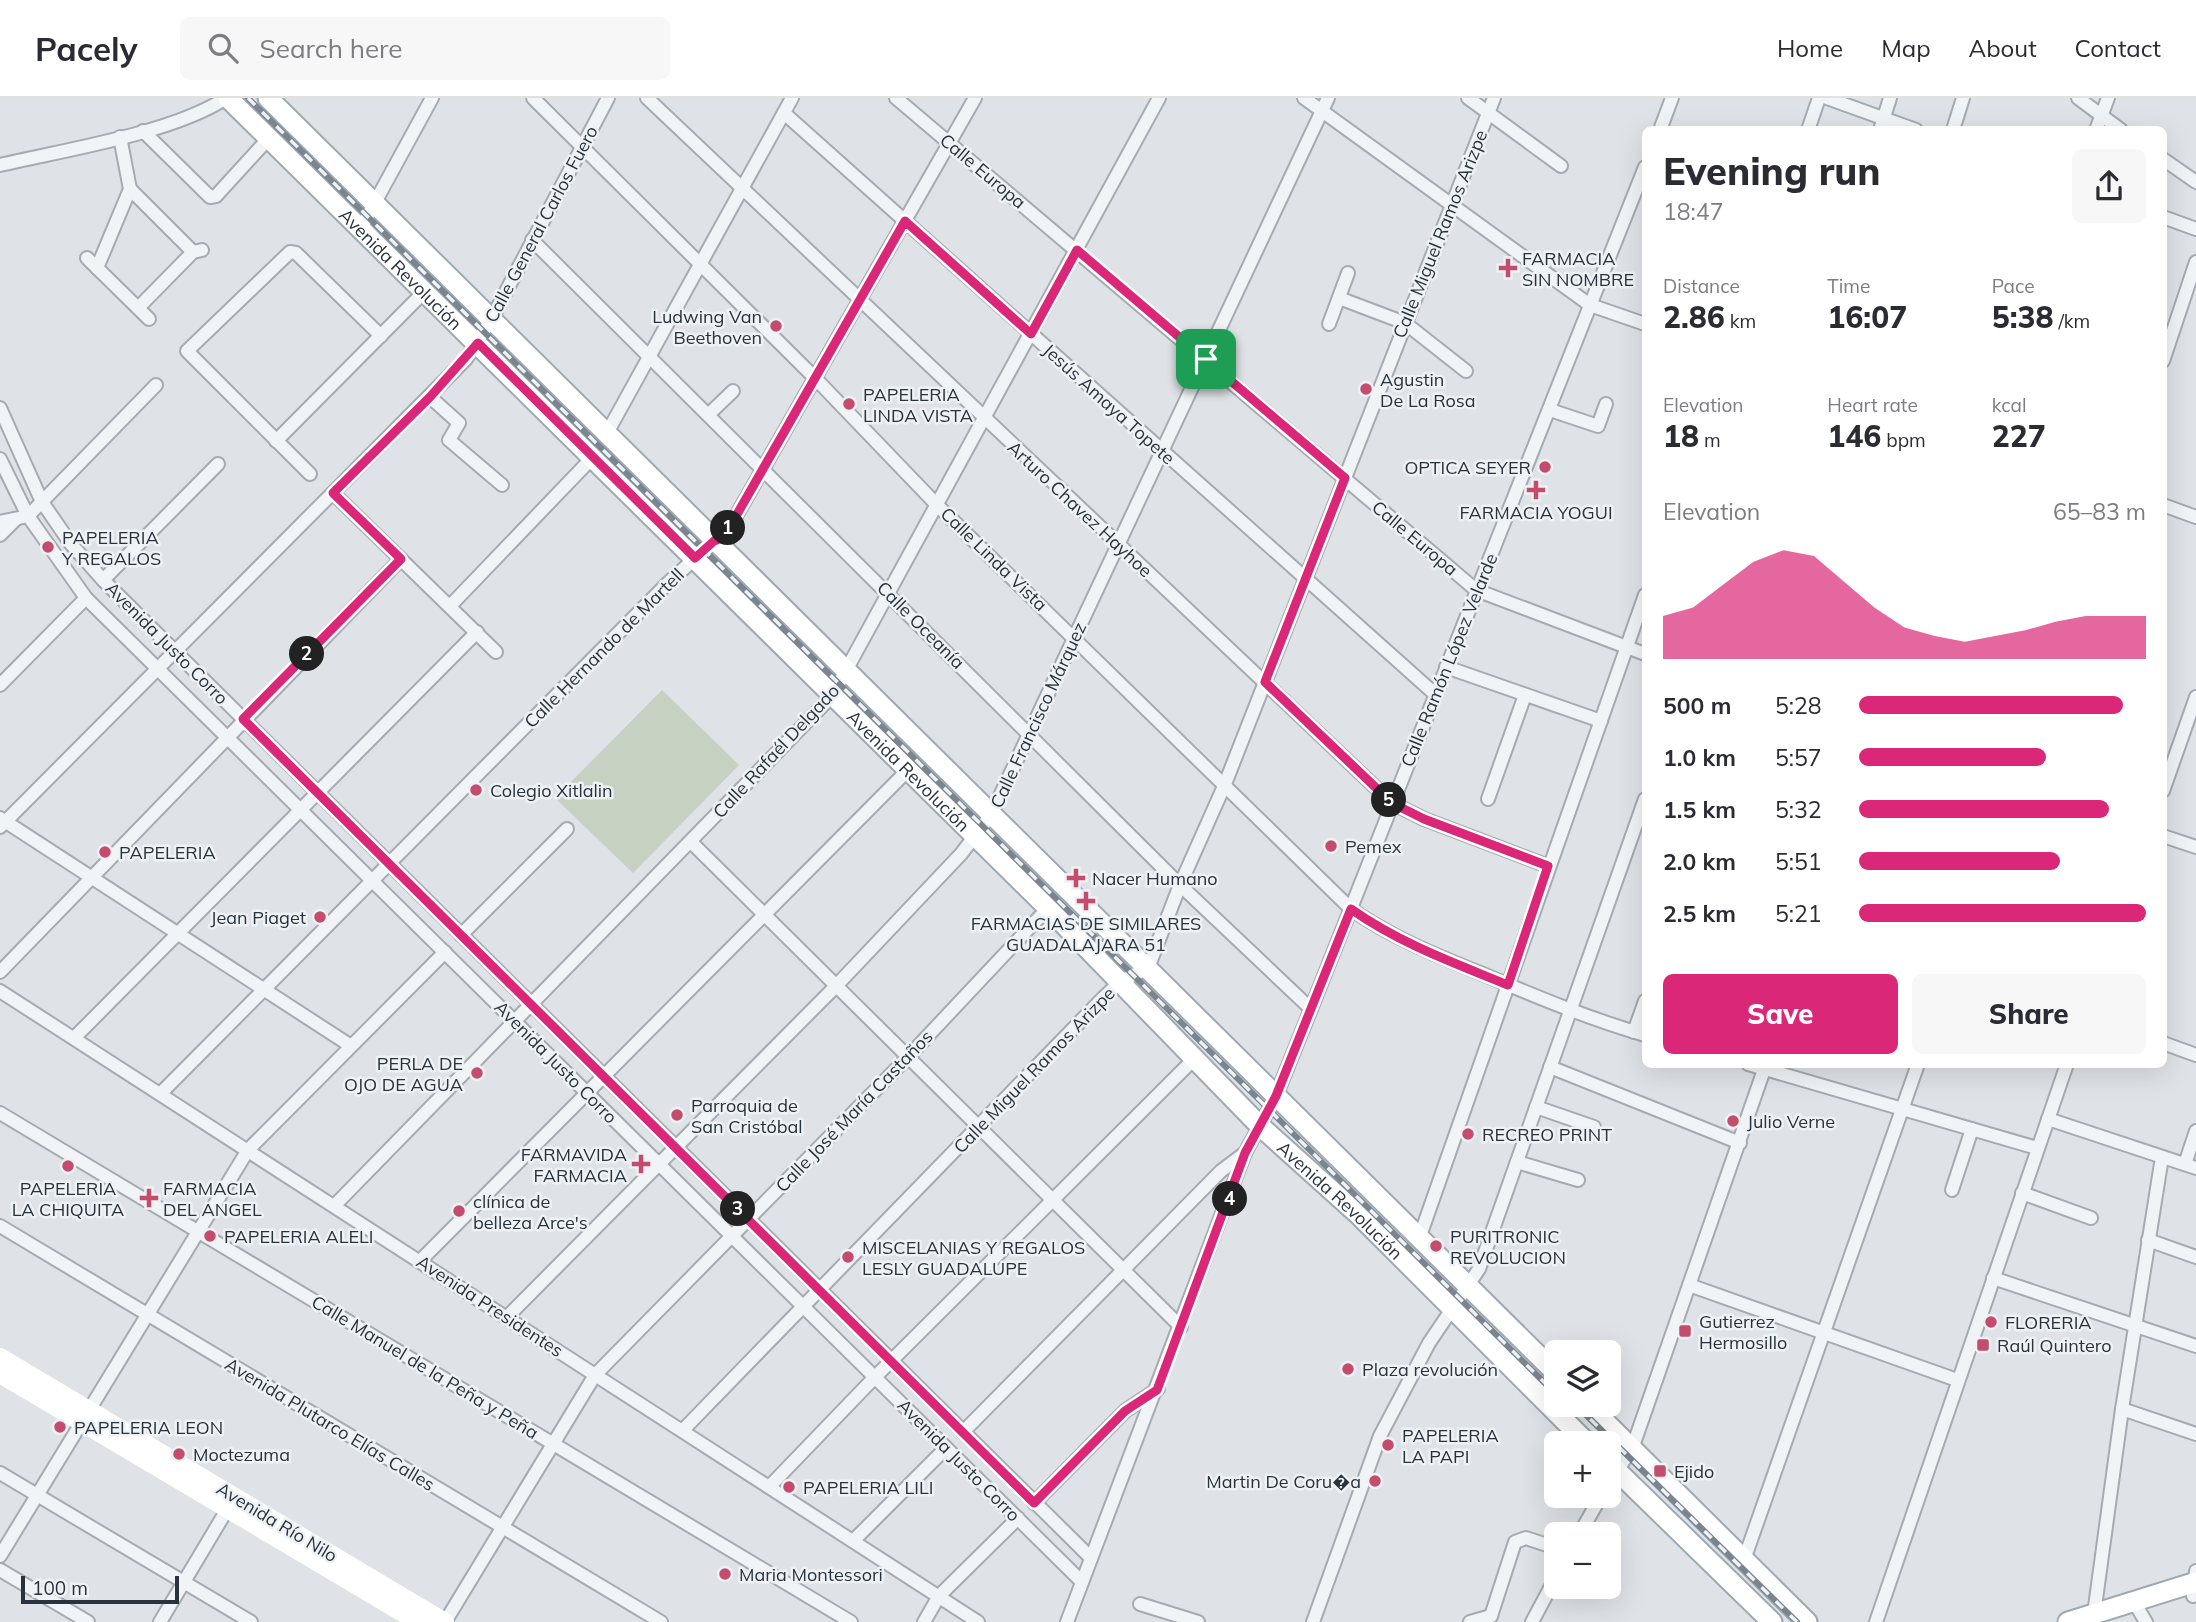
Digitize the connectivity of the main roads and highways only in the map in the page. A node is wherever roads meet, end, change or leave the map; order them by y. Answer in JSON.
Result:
{"nodes":[{"id":1,"x":227,"y":98,"type":"edge"},
{"id":2,"x":268,"y":98,"type":"edge"},
{"id":3,"x":0,"y":1357,"type":"edge"},
{"id":4,"x":1544,"y":1361,"type":"edge"},
{"id":5,"x":0,"y":1374,"type":"edge"},
{"id":6,"x":85,"y":1415,"type":"junction"},
{"id":7,"x":1600,"y":1417,"type":"edge"},
{"id":8,"x":1575,"y":1431,"type":"edge"},
{"id":9,"x":1621,"y":1480,"type":"edge"},
{"id":10,"x":2195,"y":1585,"type":"edge"},
{"id":11,"x":2141,"y":1612,"type":"edge"},
{"id":12,"x":2102,"y":1618,"type":"edge"},
{"id":13,"x":418,"y":1622,"type":"edge"},
{"id":14,"x":445,"y":1622,"type":"edge"},
{"id":15,"x":1772,"y":1622,"type":"edge"},
{"id":16,"x":1807,"y":1622,"type":"edge"},
{"id":17,"x":2068,"y":1622,"type":"edge"}],
"edges":[{"from":1,"to":8,"type":"main road","name":"Avenida Revolución"},
{"from":2,"to":4,"type":"main road","name":"Avenida Revolución"},
{"from":3,"to":6,"type":"main road","name":"Avenida Río Nilo"},
{"from":5,"to":6,"type":"main road","name":"Avenida Río Nilo"},
{"from":6,"to":13,"type":"main road","name":"Avenida Río Nilo"},
{"from":6,"to":14,"type":"main road","name":"Avenida Río Nilo"},
{"from":7,"to":16,"type":"main road"},
{"from":9,"to":15,"type":"main road"},
{"from":10,"to":11,"type":"main road"},
{"from":11,"to":12,"type":"main road"},
{"from":12,"to":17,"type":"main road"}]}
